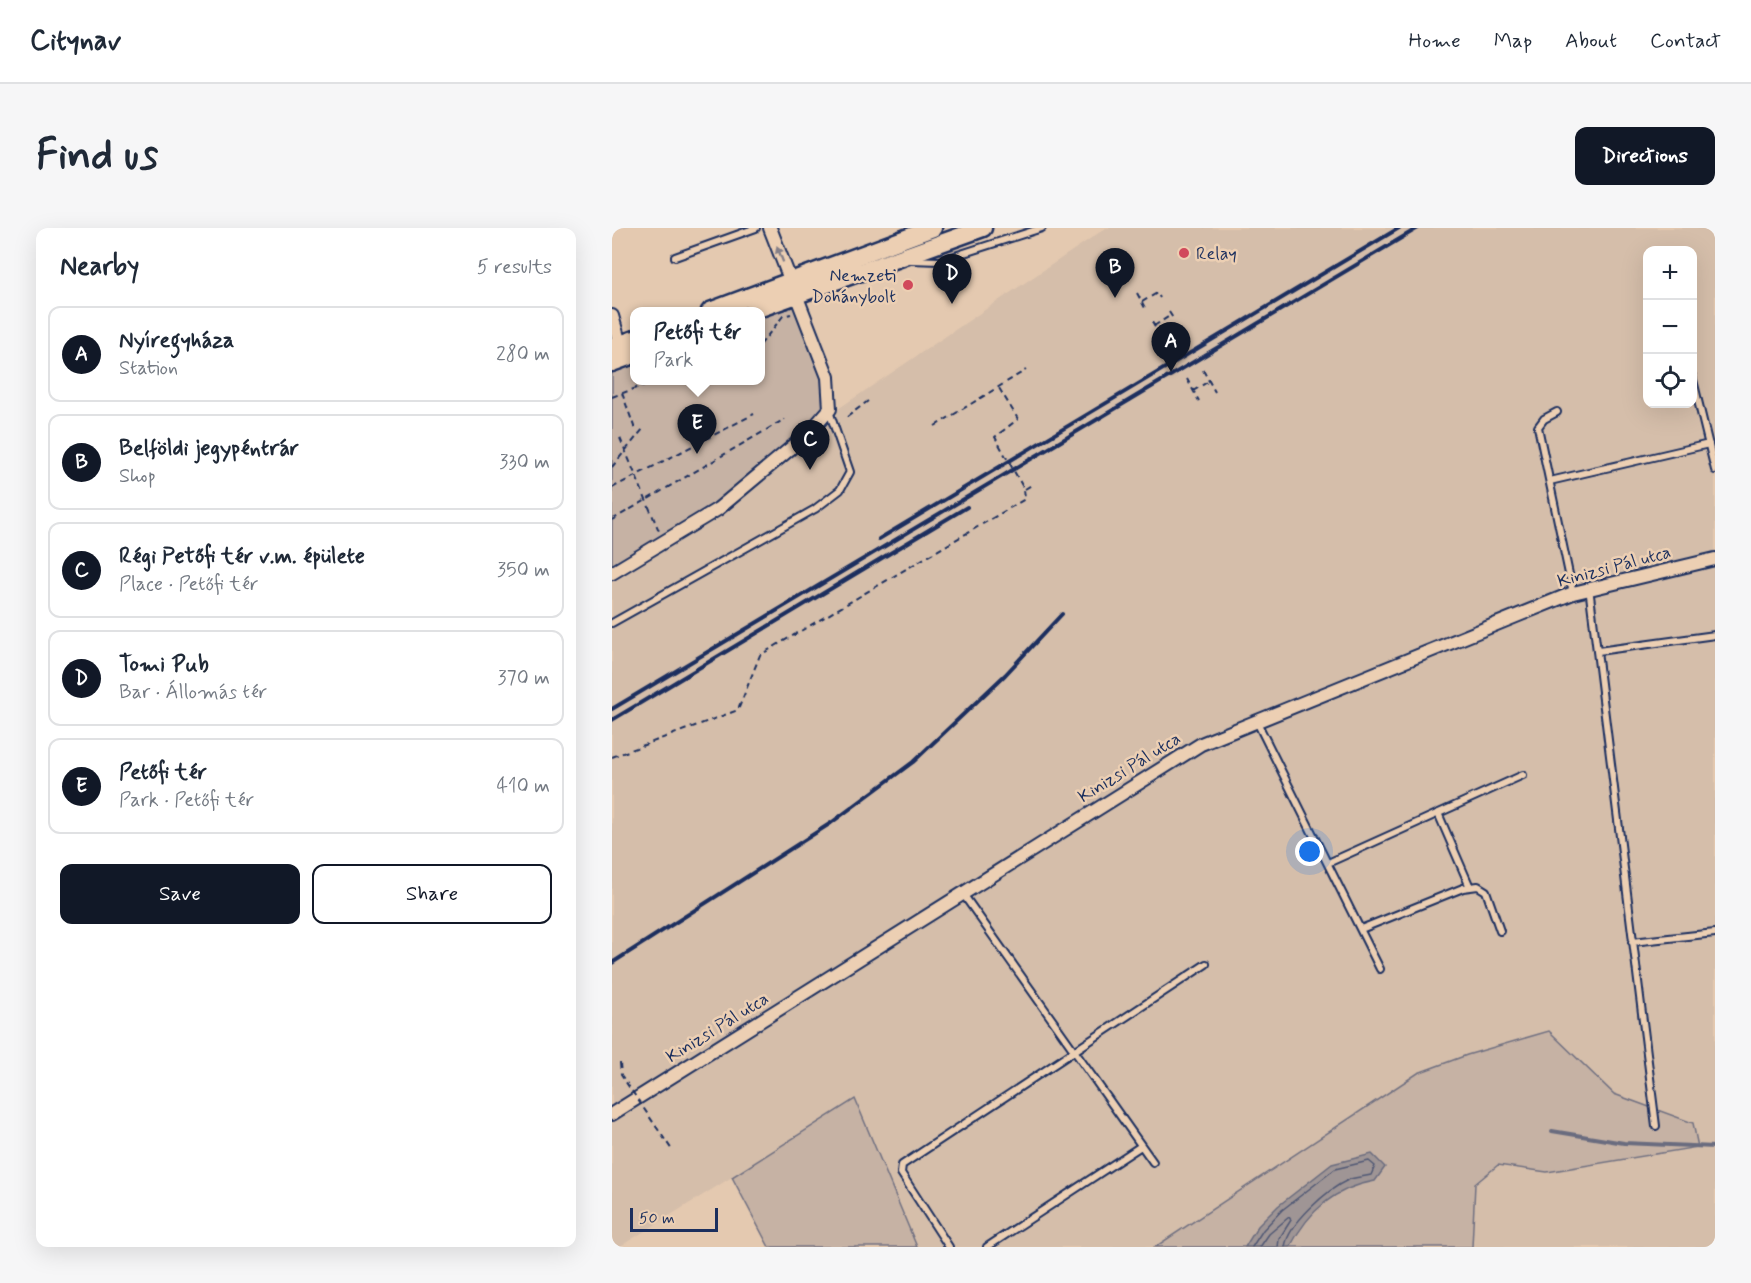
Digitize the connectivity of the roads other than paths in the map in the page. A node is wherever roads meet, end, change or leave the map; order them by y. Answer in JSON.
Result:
{"nodes":[{"id":1,"x":756,"y":228,"type":"edge"},
{"id":2,"x":770,"y":228,"type":"edge"},
{"id":3,"x":933,"y":228,"type":"edge"},
{"id":4,"x":983,"y":228,"type":"edge"},
{"id":5,"x":1042,"y":228,"type":"edge"},
{"id":6,"x":675,"y":257,"type":"dead end"},
{"id":7,"x":898,"y":259,"type":"junction"},
{"id":8,"x":794,"y":287,"type":"junction"},
{"id":9,"x":727,"y":307,"type":"edge"},
{"id":10,"x":760,"y":307,"type":"edge"},
{"id":11,"x":612,"y":316,"type":"edge"},
{"id":12,"x":622,"y":344,"type":"edge"},
{"id":13,"x":630,"y":356,"type":"edge"},
{"id":14,"x":612,"y":363,"type":"edge"},
{"id":15,"x":1697,"y":395,"type":"edge"},
{"id":16,"x":829,"y":411,"type":"junction"},
{"id":17,"x":1557,"y":412,"type":"dead end"},
{"id":18,"x":1709,"y":444,"type":"junction"},
{"id":19,"x":1715,"y":470,"type":"edge"},
{"id":20,"x":1550,"y":481,"type":"junction"},
{"id":21,"x":1715,"y":559,"type":"edge"},
{"id":22,"x":612,"y":573,"type":"edge"},
{"id":23,"x":1589,"y":587,"type":"junction"},
{"id":24,"x":1572,"y":592,"type":"junction"},
{"id":25,"x":612,"y":623,"type":"edge"},
{"id":26,"x":1715,"y":635,"type":"edge"},
{"id":27,"x":1598,"y":651,"type":"junction"},
{"id":28,"x":1256,"y":720,"type":"junction"},
{"id":29,"x":1523,"y":774,"type":"dead end"},
{"id":30,"x":1438,"y":813,"type":"junction"},
{"id":31,"x":1328,"y":862,"type":"junction"},
{"id":32,"x":1470,"y":887,"type":"junction"},
{"id":33,"x":963,"y":894,"type":"junction"},
{"id":34,"x":1361,"y":929,"type":"junction"},
{"id":35,"x":1500,"y":931,"type":"dead end"},
{"id":36,"x":1715,"y":933,"type":"edge"},
{"id":37,"x":1632,"y":942,"type":"junction"},
{"id":38,"x":1206,"y":964,"type":"dead end"},
{"id":39,"x":1380,"y":969,"type":"dead end"},
{"id":40,"x":1074,"y":1051,"type":"junction"},
{"id":41,"x":612,"y":1114,"type":"edge"},
{"id":42,"x":1656,"y":1126,"type":"dead end"},
{"id":43,"x":1141,"y":1146,"type":"junction"},
{"id":44,"x":1153,"y":1162,"type":"dead end"},
{"id":45,"x":949,"y":1247,"type":"edge"},
{"id":46,"x":987,"y":1247,"type":"edge"}],
"edges":[{"from":1,"to":6,"type":"lane"},
{"from":8,"to":2,"type":"street","one_way":true},
{"from":3,"to":8,"type":"main road"},
{"from":4,"to":7,"type":"main road"},
{"from":5,"to":7,"type":"lane"},
{"from":7,"to":8,"type":"main road"},
{"from":8,"to":9,"type":"main road"},
{"from":8,"to":10,"type":"main road"},
{"from":8,"to":16,"type":"street"},
{"from":11,"to":12,"type":"street"},
{"from":13,"to":14,"type":"main road"},
{"from":15,"to":18,"type":"lane"},
{"from":16,"to":22,"type":"street"},
{"from":16,"to":25,"type":"lane"},
{"from":17,"to":20,"type":"lane"},
{"from":18,"to":19,"type":"lane"},
{"from":18,"to":20,"type":"lane"},
{"from":20,"to":24,"type":"lane"},
{"from":21,"to":23,"type":"street","name":"Kinizsi Pál utca"},
{"from":23,"to":24,"type":"street","name":"Kinizsi Pál utca"},
{"from":23,"to":27,"type":"lane"},
{"from":24,"to":28,"type":"street","name":"Kinizsi Pál utca"},
{"from":26,"to":27,"type":"lane"},
{"from":27,"to":37,"type":"lane"},
{"from":28,"to":31,"type":"lane"},
{"from":28,"to":33,"type":"street","name":"Kinizsi Pál utca"},
{"from":29,"to":30,"type":"lane"},
{"from":30,"to":31,"type":"lane"},
{"from":30,"to":32,"type":"lane"},
{"from":31,"to":34,"type":"lane"},
{"from":32,"to":34,"type":"lane"},
{"from":32,"to":35,"type":"lane"},
{"from":33,"to":40,"type":"lane"},
{"from":33,"to":41,"type":"street","name":"Kinizsi Pál utca"},
{"from":34,"to":39,"type":"lane"},
{"from":36,"to":37,"type":"lane"},
{"from":37,"to":42,"type":"lane"},
{"from":38,"to":40,"type":"lane"},
{"from":40,"to":43,"type":"lane"},
{"from":40,"to":45,"type":"lane"},
{"from":43,"to":44,"type":"lane"},
{"from":43,"to":46,"type":"lane"}]}
